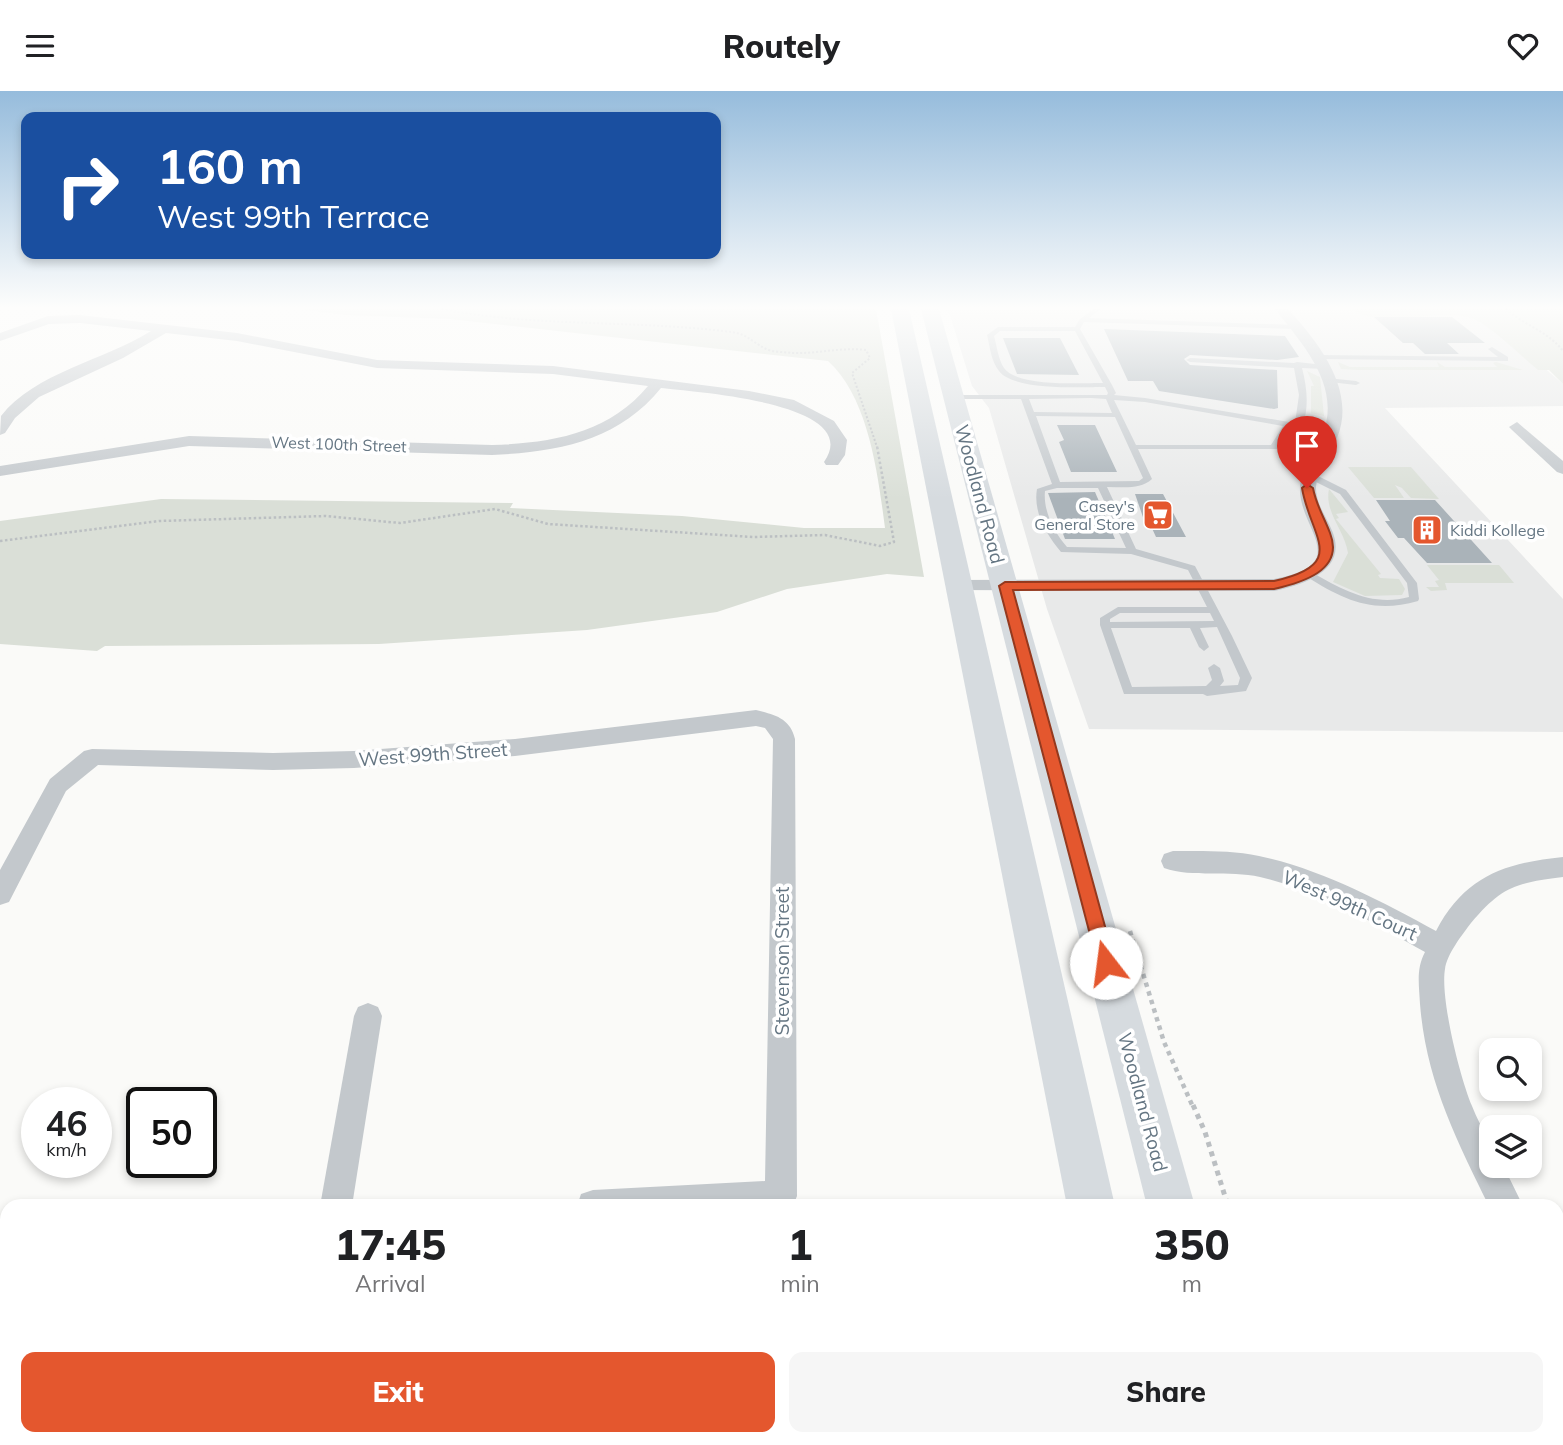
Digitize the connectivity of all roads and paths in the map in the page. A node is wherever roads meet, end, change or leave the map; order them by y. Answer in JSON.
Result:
{"nodes":[{"id":1,"x":82,"y":372,"type":"edge"},
{"id":2,"x":571,"y":372,"type":"edge"},
{"id":3,"x":853,"y":372,"type":"edge"},
{"id":4,"x":913,"y":372,"type":"edge"},
{"id":5,"x":947,"y":372,"type":"edge"},
{"id":6,"x":1004,"y":372,"type":"edge"},
{"id":7,"x":1101,"y":372,"type":"edge"},
{"id":8,"x":1298,"y":372,"type":"edge"},
{"id":9,"x":1326,"y":372,"type":"edge"},
{"id":10,"x":1334,"y":372,"type":"edge"},
{"id":11,"x":1023,"y":373,"type":"dead end"},
{"id":12,"x":658,"y":383,"type":"junction"},
{"id":13,"x":1050,"y":383,"type":"junction"},
{"id":14,"x":1356,"y":383,"type":"dead end"},
{"id":15,"x":1068,"y":385,"type":"junction"},
{"id":16,"x":1108,"y":385,"type":"junction"},
{"id":17,"x":1024,"y":396,"type":"junction"},
{"id":18,"x":954,"y":397,"type":"junction"},
{"id":19,"x":1073,"y":397,"type":"junction"},
{"id":20,"x":1109,"y":397,"type":"junction"},
{"id":21,"x":1030,"y":414,"type":"junction"},
{"id":22,"x":1118,"y":415,"type":"junction"},
{"id":23,"x":1293,"y":425,"type":"junction"},
{"id":24,"x":1517,"y":427,"type":"dead end"},
{"id":25,"x":0,"y":430,"type":"edge"},
{"id":26,"x":1332,"y":432,"type":"junction"},
{"id":27,"x":1133,"y":446,"type":"junction"},
{"id":28,"x":832,"y":462,"type":"dead end"},
{"id":29,"x":1563,"y":469,"type":"edge"},
{"id":30,"x":0,"y":471,"type":"edge"},
{"id":31,"x":1311,"y":476,"type":"junction"},
{"id":32,"x":1057,"y":485,"type":"junction"},
{"id":33,"x":1101,"y":485,"type":"junction"},
{"id":34,"x":0,"y":541,"type":"edge"},
{"id":35,"x":1133,"y":551,"type":"junction"},
{"id":36,"x":1316,"y":569,"type":"junction"},
{"id":37,"x":958,"y":586,"type":"junction"},
{"id":38,"x":1005,"y":586,"type":"junction"},
{"id":39,"x":1201,"y":586,"type":"junction"},
{"id":40,"x":1213,"y":610,"type":"junction"},
{"id":41,"x":1220,"y":624,"type":"junction"},
{"id":42,"x":1104,"y":625,"type":"junction"},
{"id":43,"x":1194,"y":625,"type":"junction"},
{"id":44,"x":1204,"y":647,"type":"dead end"},
{"id":45,"x":1214,"y":668,"type":"dead end"},
{"id":46,"x":1207,"y":692,"type":"junction"},
{"id":47,"x":779,"y":727,"type":"joint"},
{"id":48,"x":1173,"y":861,"type":"dead end"},
{"id":49,"x":1563,"y":867,"type":"edge"},
{"id":50,"x":0,"y":894,"type":"edge"},
{"id":51,"x":1442,"y":947,"type":"junction"},
{"id":52,"x":368,"y":1016,"type":"dead end"},
{"id":53,"x":337,"y":1199,"type":"edge"},
{"id":54,"x":724,"y":1199,"type":"edge"},
{"id":55,"x":1089,"y":1199,"type":"edge"},
{"id":56,"x":1169,"y":1199,"type":"edge"},
{"id":57,"x":1503,"y":1199,"type":"edge"}],
"edges":[{"from":1,"to":25,"type":"street"},
{"from":2,"to":12,"type":"street"},
{"from":3,"to":34,"type":"path"},
{"from":4,"to":37,"type":"main road","name":"Woodland Road"},
{"from":5,"to":18,"type":"main road","name":"Woodland Road"},
{"from":6,"to":13,"type":"lane"},
{"from":7,"to":16,"type":"lane"},
{"from":8,"to":23,"type":"lane"},
{"from":9,"to":26,"type":"street"},
{"from":10,"to":14,"type":"lane"},
{"from":11,"to":13,"type":"lane"},
{"from":12,"to":28,"type":"street"},
{"from":12,"to":30,"type":"street","name":"West 100th Street"},
{"from":13,"to":15,"type":"lane"},
{"from":15,"to":16,"type":"lane"},
{"from":15,"to":19,"type":"lane"},
{"from":16,"to":20,"type":"lane"},
{"from":17,"to":18,"type":"lane"},
{"from":17,"to":19,"type":"lane"},
{"from":17,"to":21,"type":"lane"},
{"from":18,"to":38,"type":"main road","name":"Woodland Road"},
{"from":19,"to":20,"type":"lane"},
{"from":20,"to":22,"type":"lane"},
{"from":20,"to":23,"type":"lane"},
{"from":21,"to":22,"type":"lane"},
{"from":21,"to":32,"type":"lane"},
{"from":22,"to":27,"type":"lane"},
{"from":23,"to":26,"type":"lane"},
{"from":23,"to":27,"type":"lane"},
{"from":24,"to":29,"type":"street"},
{"from":26,"to":31,"type":"street"},
{"from":27,"to":33,"type":"lane"},
{"from":31,"to":36,"type":"street"},
{"from":31,"to":36,"type":"lane"},
{"from":32,"to":33,"type":"lane"},
{"from":32,"to":35,"type":"lane"},
{"from":33,"to":35,"type":"lane"},
{"from":35,"to":39,"type":"lane"},
{"from":36,"to":39,"type":"street"},
{"from":37,"to":38,"type":"street"},
{"from":37,"to":55,"type":"main road","name":"Woodland Road"},
{"from":38,"to":39,"type":"street"},
{"from":38,"to":56,"type":"main road","name":"Woodland Road"},
{"from":39,"to":40,"type":"lane"},
{"from":40,"to":41,"type":"lane"},
{"from":40,"to":42,"type":"lane"},
{"from":41,"to":43,"type":"lane"},
{"from":41,"to":46,"type":"lane"},
{"from":42,"to":43,"type":"lane"},
{"from":42,"to":46,"type":"lane"},
{"from":43,"to":44,"type":"lane"},
{"from":45,"to":46,"type":"lane"},
{"from":47,"to":50,"type":"street","name":"West 99th Street"},
{"from":47,"to":54,"type":"street","name":"Stevenson Street"},
{"from":48,"to":51,"type":"street","name":"West 99th Court"},
{"from":49,"to":51,"type":"street"},
{"from":51,"to":57,"type":"street"},
{"from":52,"to":53,"type":"street"}]}
